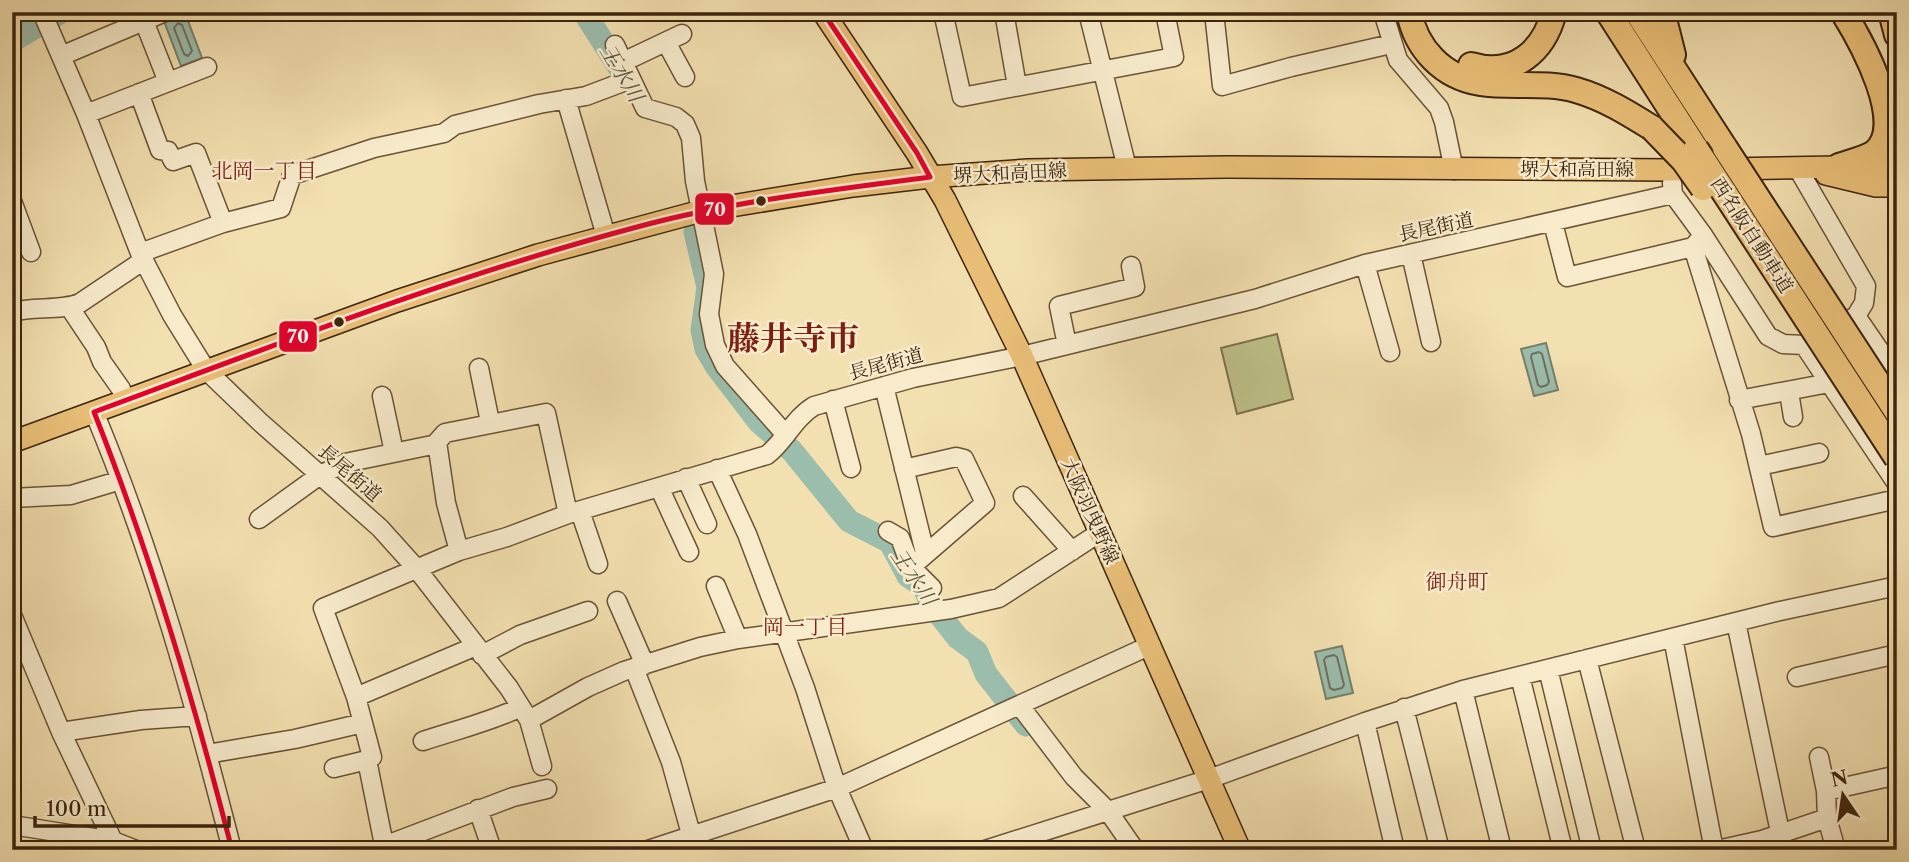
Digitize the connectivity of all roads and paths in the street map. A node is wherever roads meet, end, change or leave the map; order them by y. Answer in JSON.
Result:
{"nodes":[{"id":1,"x":165,"y":12,"type":"edge"},
{"id":2,"x":823,"y":12,"type":"edge"},
{"id":3,"x":943,"y":12,"type":"edge"},
{"id":4,"x":1004,"y":12,"type":"edge"},
{"id":5,"x":1088,"y":12,"type":"edge"},
{"id":6,"x":1165,"y":12,"type":"edge"},
{"id":7,"x":1214,"y":12,"type":"edge"},
{"id":8,"x":1383,"y":12,"type":"edge"},
{"id":9,"x":1409,"y":12,"type":"edge"},
{"id":10,"x":1420,"y":12,"type":"edge"},
{"id":11,"x":1554,"y":12,"type":"edge"},
{"id":12,"x":1608,"y":12,"type":"edge"},
{"id":13,"x":1637,"y":12,"type":"edge"},
{"id":14,"x":1659,"y":12,"type":"edge"},
{"id":15,"x":1843,"y":12,"type":"edge"},
{"id":16,"x":1861,"y":12,"type":"edge"},
{"id":17,"x":45,"y":18,"type":"edge"},
{"id":18,"x":144,"y":21,"type":"junction"},
{"id":19,"x":1391,"y":44,"type":"junction"},
{"id":20,"x":615,"y":45,"type":"dead end"},
{"id":21,"x":61,"y":56,"type":"junction"},
{"id":22,"x":623,"y":62,"type":"junction"},
{"id":23,"x":207,"y":67,"type":"dead end"},
{"id":24,"x":1102,"y":70,"type":"junction"},
{"id":25,"x":685,"y":76,"type":"dead end"},
{"id":26,"x":1678,"y":76,"type":"junction"},
{"id":27,"x":631,"y":79,"type":"junction"},
{"id":28,"x":1882,"y":81,"type":"junction"},
{"id":29,"x":168,"y":82,"type":"junction"},
{"id":30,"x":1017,"y":86,"type":"junction"},
{"id":31,"x":139,"y":93,"type":"junction"},
{"id":32,"x":566,"y":99,"type":"junction"},
{"id":33,"x":1897,"y":107,"type":"edge"},
{"id":34,"x":86,"y":114,"type":"junction"},
{"id":35,"x":1839,"y":166,"type":"junction"},
{"id":36,"x":1897,"y":166,"type":"edge"},
{"id":37,"x":1797,"y":167,"type":"junction"},
{"id":38,"x":1127,"y":169,"type":"junction"},
{"id":39,"x":1454,"y":170,"type":"junction"},
{"id":40,"x":1671,"y":170,"type":"junction"},
{"id":41,"x":930,"y":177,"type":"junction"},
{"id":42,"x":1897,"y":186,"type":"edge"},
{"id":43,"x":1673,"y":194,"type":"junction"},
{"id":44,"x":12,"y":201,"type":"edge"},
{"id":45,"x":701,"y":211,"type":"junction"},
{"id":46,"x":223,"y":223,"type":"junction"},
{"id":47,"x":1553,"y":223,"type":"junction"},
{"id":48,"x":606,"y":236,"type":"junction"},
{"id":49,"x":1698,"y":241,"type":"junction"},
{"id":50,"x":31,"y":252,"type":"dead end"},
{"id":51,"x":1411,"y":254,"type":"junction"},
{"id":52,"x":142,"y":256,"type":"junction"},
{"id":53,"x":1365,"y":264,"type":"junction"},
{"id":54,"x":1131,"y":266,"type":"dead end"},
{"id":55,"x":70,"y":307,"type":"junction"},
{"id":56,"x":12,"y":312,"type":"edge"},
{"id":57,"x":1856,"y":316,"type":"junction"},
{"id":58,"x":1808,"y":335,"type":"junction"},
{"id":59,"x":1431,"y":342,"type":"dead end"},
{"id":60,"x":1067,"y":345,"type":"junction"},
{"id":61,"x":1390,"y":352,"type":"dead end"},
{"id":62,"x":1022,"y":356,"type":"junction"},
{"id":63,"x":479,"y":368,"type":"dead end"},
{"id":64,"x":206,"y":370,"type":"junction"},
{"id":65,"x":1897,"y":376,"type":"edge"},
{"id":66,"x":1829,"y":383,"type":"junction"},
{"id":67,"x":884,"y":386,"type":"junction"},
{"id":68,"x":1789,"y":392,"type":"junction"},
{"id":69,"x":382,"y":396,"type":"dead end"},
{"id":70,"x":125,"y":400,"type":"junction"},
{"id":71,"x":833,"y":400,"type":"junction"},
{"id":72,"x":1739,"y":400,"type":"junction"},
{"id":73,"x":94,"y":412,"type":"junction"},
{"id":74,"x":1897,"y":412,"type":"edge"},
{"id":75,"x":1793,"y":417,"type":"dead end"},
{"id":76,"x":490,"y":422,"type":"junction"},
{"id":77,"x":782,"y":440,"type":"junction"},
{"id":78,"x":12,"y":442,"type":"edge"},
{"id":79,"x":437,"y":444,"type":"junction"},
{"id":80,"x":394,"y":452,"type":"junction"},
{"id":81,"x":1819,"y":453,"type":"dead end"},
{"id":82,"x":1897,"y":458,"type":"edge"},
{"id":83,"x":1759,"y":466,"type":"junction"},
{"id":84,"x":851,"y":468,"type":"dead end"},
{"id":85,"x":904,"y":469,"type":"junction"},
{"id":86,"x":717,"y":470,"type":"junction"},
{"id":87,"x":320,"y":475,"type":"junction"},
{"id":88,"x":686,"y":478,"type":"junction"},
{"id":89,"x":121,"y":480,"type":"junction"},
{"id":90,"x":1897,"y":484,"type":"edge"},
{"id":91,"x":659,"y":487,"type":"junction"},
{"id":92,"x":1023,"y":496,"type":"dead end"},
{"id":93,"x":12,"y":498,"type":"edge"},
{"id":94,"x":1897,"y":499,"type":"edge"},
{"id":95,"x":574,"y":512,"type":"junction"},
{"id":96,"x":257,"y":516,"type":"dead end"},
{"id":97,"x":708,"y":524,"type":"dead end"},
{"id":98,"x":888,"y":531,"type":"dead end"},
{"id":99,"x":1099,"y":533,"type":"junction"},
{"id":100,"x":460,"y":551,"type":"junction"},
{"id":101,"x":1072,"y":551,"type":"junction"},
{"id":102,"x":689,"y":552,"type":"dead end"},
{"id":103,"x":925,"y":553,"type":"junction"},
{"id":104,"x":598,"y":564,"type":"dead end"},
{"id":105,"x":911,"y":567,"type":"junction"},
{"id":106,"x":416,"y":568,"type":"junction"},
{"id":107,"x":716,"y":586,"type":"dead end"},
{"id":108,"x":1897,"y":586,"type":"edge"},
{"id":109,"x":932,"y":588,"type":"dead end"},
{"id":110,"x":617,"y":601,"type":"dead end"},
{"id":111,"x":588,"y":611,"type":"dead end"},
{"id":112,"x":12,"y":615,"type":"edge"},
{"id":113,"x":1736,"y":622,"type":"junction"},
{"id":114,"x":784,"y":632,"type":"junction"},
{"id":115,"x":1674,"y":638,"type":"junction"},
{"id":116,"x":738,"y":639,"type":"junction"},
{"id":117,"x":1151,"y":645,"type":"junction"},
{"id":118,"x":479,"y":650,"type":"junction"},
{"id":119,"x":1897,"y":654,"type":"edge"},
{"id":120,"x":1587,"y":659,"type":"junction"},
{"id":121,"x":639,"y":667,"type":"junction"},
{"id":122,"x":1548,"y":669,"type":"junction"},
{"id":123,"x":1520,"y":676,"type":"junction"},
{"id":124,"x":1797,"y":677,"type":"dead end"},
{"id":125,"x":1462,"y":690,"type":"junction"},
{"id":126,"x":356,"y":697,"type":"junction"},
{"id":127,"x":1020,"y":706,"type":"junction"},
{"id":128,"x":1404,"y":708,"type":"junction"},
{"id":129,"x":525,"y":713,"type":"junction"},
{"id":130,"x":197,"y":716,"type":"junction"},
{"id":131,"x":1365,"y":722,"type":"junction"},
{"id":132,"x":363,"y":723,"type":"junction"},
{"id":133,"x":61,"y":732,"type":"junction"},
{"id":134,"x":423,"y":741,"type":"dead end"},
{"id":135,"x":207,"y":754,"type":"junction"},
{"id":136,"x":1819,"y":757,"type":"dead end"},
{"id":137,"x":367,"y":761,"type":"junction"},
{"id":138,"x":542,"y":766,"type":"dead end"},
{"id":139,"x":334,"y":768,"type":"dead end"},
{"id":140,"x":1889,"y":777,"type":"dead end"},
{"id":141,"x":1209,"y":779,"type":"junction"},
{"id":142,"x":837,"y":788,"type":"junction"},
{"id":143,"x":547,"y":789,"type":"dead end"},
{"id":144,"x":1826,"y":791,"type":"junction"},
{"id":145,"x":478,"y":809,"type":"junction"},
{"id":146,"x":1108,"y":811,"type":"junction"},
{"id":147,"x":1827,"y":818,"type":"junction"},
{"id":148,"x":12,"y":825,"type":"edge"},
{"id":149,"x":1780,"y":832,"type":"junction"},
{"id":150,"x":691,"y":834,"type":"junction"},
{"id":151,"x":124,"y":846,"type":"edge"},
{"id":152,"x":384,"y":848,"type":"edge"},
{"id":153,"x":232,"y":850,"type":"edge"},
{"id":154,"x":492,"y":850,"type":"edge"},
{"id":155,"x":648,"y":850,"type":"edge"},
{"id":156,"x":864,"y":850,"type":"edge"},
{"id":157,"x":985,"y":850,"type":"edge"},
{"id":158,"x":1135,"y":850,"type":"edge"},
{"id":159,"x":1240,"y":850,"type":"edge"},
{"id":160,"x":1395,"y":850,"type":"edge"},
{"id":161,"x":1440,"y":850,"type":"edge"},
{"id":162,"x":1502,"y":850,"type":"edge"},
{"id":163,"x":1563,"y":850,"type":"edge"},
{"id":164,"x":1592,"y":850,"type":"edge"},
{"id":165,"x":1636,"y":850,"type":"edge"},
{"id":166,"x":1715,"y":850,"type":"edge"},
{"id":167,"x":1836,"y":850,"type":"edge"}],
"edges":[{"from":1,"to":18,"type":"street"},
{"from":2,"to":41,"type":"main road","name":"大阪羽曳野線"},
{"from":3,"to":30,"type":"street"},
{"from":4,"to":30,"type":"street"},
{"from":5,"to":24,"type":"street"},
{"from":6,"to":24,"type":"street"},
{"from":7,"to":19,"type":"street"},
{"from":8,"to":19,"type":"street"},
{"from":9,"to":58,"type":"highway","bridge":true},
{"from":10,"to":11,"type":"highway"},
{"from":12,"to":58,"type":"highway","name":"西名阪自動車道","bridge":true},
{"from":13,"to":26,"type":"highway","name":"西名阪自動車道"},
{"from":14,"to":26,"type":"highway"},
{"from":15,"to":28,"type":"highway"},
{"from":16,"to":28,"type":"highway"},
{"from":17,"to":21,"type":"street","name":"長尾街道"},
{"from":18,"to":21,"type":"street"},
{"from":18,"to":29,"type":"street"},
{"from":19,"to":39,"type":"street"},
{"from":20,"to":22,"type":"street"},
{"from":21,"to":34,"type":"street","name":"長尾街道"},
{"from":22,"to":25,"type":"street"},
{"from":22,"to":27,"type":"street"},
{"from":23,"to":29,"type":"street"},
{"from":24,"to":30,"type":"street"},
{"from":24,"to":38,"type":"street"},
{"from":26,"to":74,"type":"highway","name":"西名阪自動車道","bridge":true},
{"from":27,"to":32,"type":"street"},
{"from":27,"to":45,"type":"street"},
{"from":28,"to":33,"type":"highway"},
{"from":28,"to":35,"type":"highway"},
{"from":29,"to":31,"type":"street"},
{"from":31,"to":34,"type":"street"},
{"from":31,"to":46,"type":"street"},
{"from":32,"to":46,"type":"street"},
{"from":32,"to":48,"type":"street"},
{"from":34,"to":52,"type":"street","name":"長尾街道"},
{"from":35,"to":36,"type":"main road","name":"堺大和高田線"},
{"from":35,"to":37,"type":"main road","name":"堺大和高田線"},
{"from":37,"to":40,"type":"main road","name":"堺大和高田線"},
{"from":37,"to":42,"type":"main road","name":"堺大和高田線"},
{"from":37,"to":57,"type":"street"},
{"from":38,"to":39,"type":"main road","name":"堺大和高田線"},
{"from":38,"to":41,"type":"main road","name":"堺大和高田線"},
{"from":39,"to":40,"type":"main road","name":"堺大和高田線"},
{"from":40,"to":43,"type":"street"},
{"from":41,"to":45,"type":"main road","name":"堺大和高田線"},
{"from":41,"to":62,"type":"main road","name":"大阪羽曳野線"},
{"from":43,"to":47,"type":"street","name":"長尾街道"},
{"from":43,"to":49,"type":"street"},
{"from":44,"to":50,"type":"street"},
{"from":45,"to":48,"type":"main road","name":"堺大和高田線"},
{"from":45,"to":77,"type":"street"},
{"from":46,"to":52,"type":"street"},
{"from":47,"to":49,"type":"street"},
{"from":47,"to":51,"type":"street","name":"長尾街道"},
{"from":48,"to":64,"type":"main road","name":"堺大和高田線"},
{"from":49,"to":58,"type":"street"},
{"from":49,"to":72,"type":"street"},
{"from":51,"to":53,"type":"street","name":"長尾街道"},
{"from":51,"to":59,"type":"street"},
{"from":52,"to":55,"type":"street"},
{"from":52,"to":64,"type":"street","name":"長尾街道"},
{"from":53,"to":60,"type":"street","name":"長尾街道"},
{"from":53,"to":61,"type":"street"},
{"from":54,"to":60,"type":"street"},
{"from":55,"to":56,"type":"street"},
{"from":55,"to":70,"type":"street"},
{"from":57,"to":58,"type":"street"},
{"from":57,"to":65,"type":"street"},
{"from":58,"to":66,"type":"street"},
{"from":58,"to":82,"type":"highway","name":"西名阪自動車道","bridge":true},
{"from":60,"to":62,"type":"street","name":"長尾街道"},
{"from":62,"to":67,"type":"street","name":"長尾街道"},
{"from":62,"to":99,"type":"main road","name":"大阪羽曳野線"},
{"from":63,"to":76,"type":"street"},
{"from":64,"to":70,"type":"main road","name":"堺大和高田線"},
{"from":64,"to":87,"type":"street","name":"長尾街道"},
{"from":66,"to":68,"type":"street"},
{"from":66,"to":90,"type":"street"},
{"from":67,"to":71,"type":"street","name":"長尾街道"},
{"from":67,"to":85,"type":"street"},
{"from":68,"to":72,"type":"street"},
{"from":68,"to":75,"type":"street"},
{"from":69,"to":80,"type":"street"},
{"from":70,"to":73,"type":"main road","name":"堺大和高田線"},
{"from":71,"to":77,"type":"street","name":"長尾街道"},
{"from":71,"to":84,"type":"street"},
{"from":72,"to":83,"type":"street"},
{"from":73,"to":78,"type":"main road","name":"堺大和高田線"},
{"from":73,"to":89,"type":"street"},
{"from":76,"to":79,"type":"street"},
{"from":76,"to":95,"type":"street"},
{"from":77,"to":86,"type":"street","name":"長尾街道"},
{"from":79,"to":80,"type":"street"},
{"from":79,"to":100,"type":"street"},
{"from":80,"to":87,"type":"street"},
{"from":81,"to":83,"type":"street"},
{"from":83,"to":94,"type":"street"},
{"from":85,"to":103,"type":"street"},
{"from":85,"to":103,"type":"street"},
{"from":86,"to":88,"type":"street","name":"長尾街道"},
{"from":86,"to":114,"type":"street"},
{"from":87,"to":96,"type":"street"},
{"from":87,"to":106,"type":"street","name":"長尾街道"},
{"from":88,"to":91,"type":"street","name":"長尾街道"},
{"from":88,"to":97,"type":"street"},
{"from":89,"to":93,"type":"street"},
{"from":89,"to":130,"type":"street"},
{"from":91,"to":95,"type":"street","name":"長尾街道"},
{"from":91,"to":102,"type":"street"},
{"from":92,"to":101,"type":"street"},
{"from":95,"to":100,"type":"street","name":"長尾街道"},
{"from":95,"to":104,"type":"street"},
{"from":98,"to":105,"type":"street"},
{"from":99,"to":101,"type":"street"},
{"from":99,"to":117,"type":"main road","name":"大阪羽曳野線"},
{"from":100,"to":106,"type":"street","name":"長尾街道"},
{"from":101,"to":114,"type":"street"},
{"from":103,"to":105,"type":"street"},
{"from":105,"to":109,"type":"street"},
{"from":106,"to":118,"type":"street"},
{"from":106,"to":126,"type":"street"},
{"from":107,"to":116,"type":"street"},
{"from":108,"to":113,"type":"street"},
{"from":110,"to":121,"type":"street"},
{"from":111,"to":118,"type":"street"},
{"from":112,"to":133,"type":"street"},
{"from":113,"to":115,"type":"street"},
{"from":113,"to":149,"type":"street"},
{"from":114,"to":116,"type":"street"},
{"from":114,"to":142,"type":"street"},
{"from":115,"to":120,"type":"street"},
{"from":115,"to":166,"type":"street"},
{"from":116,"to":121,"type":"street"},
{"from":117,"to":127,"type":"street"},
{"from":117,"to":141,"type":"main road","name":"大阪羽曳野線"},
{"from":118,"to":126,"type":"street"},
{"from":118,"to":129,"type":"street"},
{"from":119,"to":124,"type":"street"},
{"from":120,"to":122,"type":"street"},
{"from":120,"to":165,"type":"street"},
{"from":121,"to":129,"type":"street"},
{"from":121,"to":150,"type":"street"},
{"from":122,"to":123,"type":"street"},
{"from":122,"to":164,"type":"street"},
{"from":123,"to":125,"type":"street"},
{"from":123,"to":163,"type":"street"},
{"from":125,"to":128,"type":"street"},
{"from":125,"to":162,"type":"street"},
{"from":126,"to":132,"type":"street"},
{"from":127,"to":142,"type":"street"},
{"from":127,"to":146,"type":"street"},
{"from":128,"to":131,"type":"street"},
{"from":128,"to":161,"type":"street"},
{"from":129,"to":134,"type":"street"},
{"from":129,"to":138,"type":"street"},
{"from":130,"to":133,"type":"street"},
{"from":130,"to":135,"type":"street"},
{"from":131,"to":141,"type":"street"},
{"from":131,"to":160,"type":"street"},
{"from":132,"to":135,"type":"street"},
{"from":132,"to":137,"type":"street"},
{"from":133,"to":151,"type":"street"},
{"from":135,"to":153,"type":"street"},
{"from":136,"to":144,"type":"street"},
{"from":137,"to":139,"type":"street"},
{"from":137,"to":152,"type":"street"},
{"from":140,"to":144,"type":"street"},
{"from":141,"to":146,"type":"street"},
{"from":141,"to":159,"type":"main road","name":"大阪羽曳野線"},
{"from":142,"to":150,"type":"street"},
{"from":142,"to":156,"type":"street"},
{"from":143,"to":145,"type":"street"},
{"from":144,"to":147,"type":"street"},
{"from":145,"to":152,"type":"street"},
{"from":145,"to":154,"type":"street"},
{"from":146,"to":157,"type":"street"},
{"from":146,"to":158,"type":"street"},
{"from":147,"to":149,"type":"street"},
{"from":147,"to":167,"type":"street"},
{"from":148,"to":151,"type":"street"},
{"from":149,"to":166,"type":"street"},
{"from":150,"to":155,"type":"street"}]}
